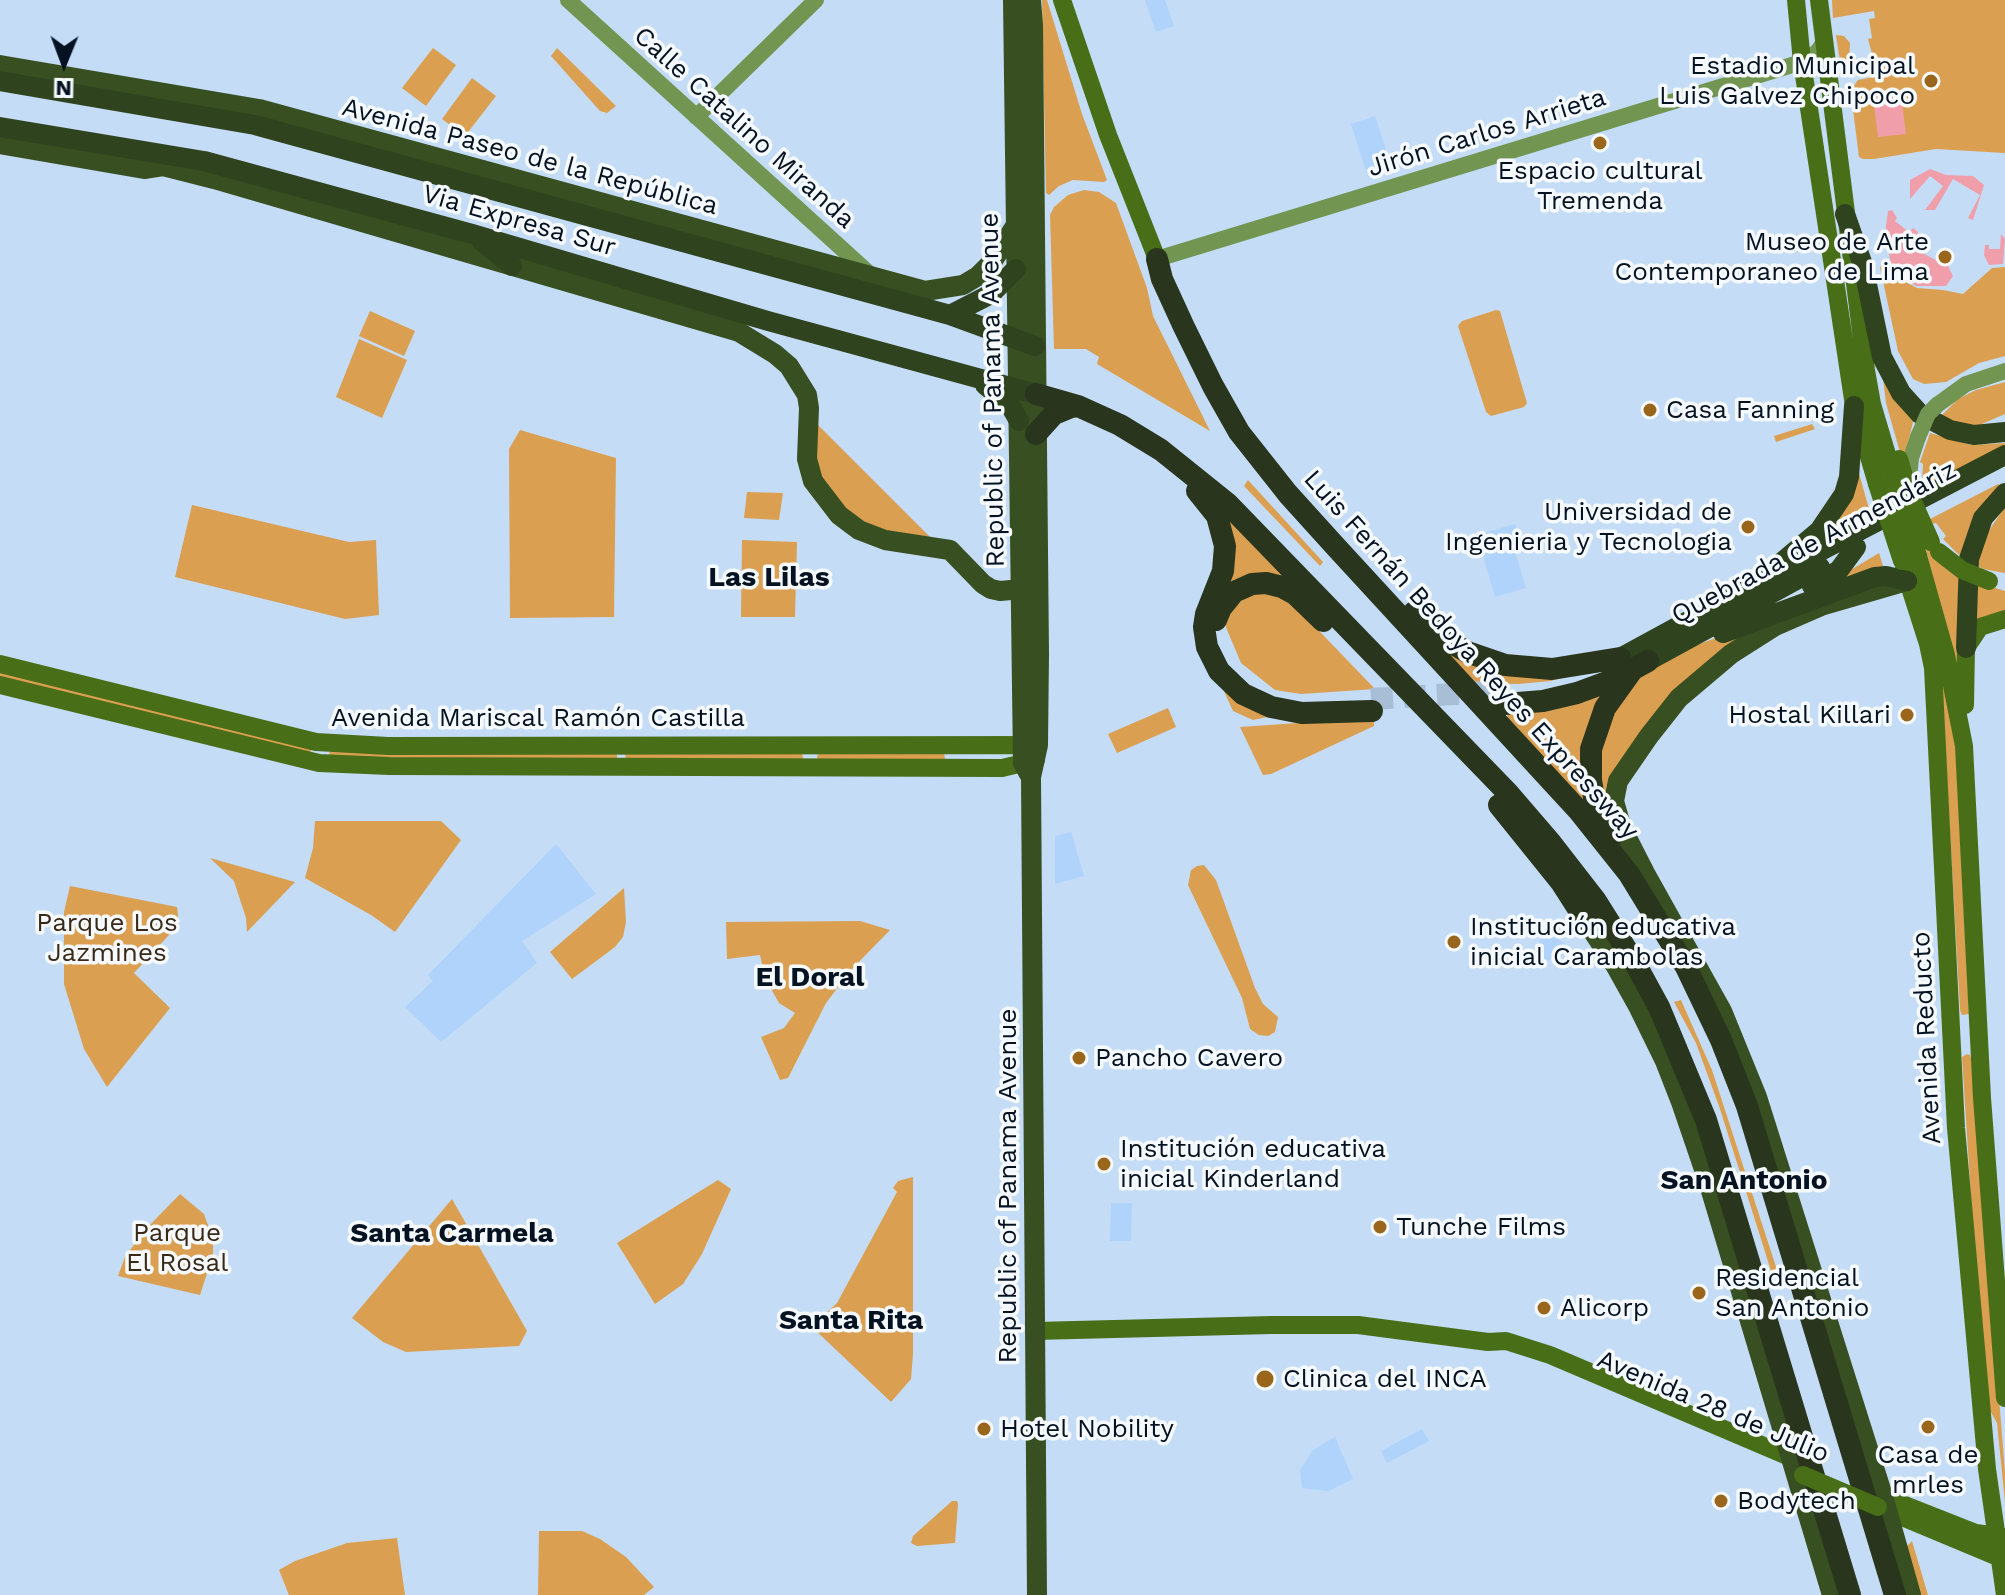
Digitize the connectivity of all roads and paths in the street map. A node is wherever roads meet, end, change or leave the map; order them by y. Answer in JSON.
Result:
{"nodes":[{"id":1,"x":568,"y":0,"type":"edge"},
{"id":2,"x":816,"y":0,"type":"edge"},
{"id":3,"x":1013,"y":0,"type":"edge"},
{"id":4,"x":1031,"y":0,"type":"edge"},
{"id":5,"x":1062,"y":0,"type":"edge"},
{"id":6,"x":1796,"y":0,"type":"edge"},
{"id":7,"x":1819,"y":0,"type":"edge"},
{"id":8,"x":1824,"y":42,"type":"junction"},
{"id":9,"x":1802,"y":62,"type":"junction"},
{"id":10,"x":0,"y":65,"type":"edge"},
{"id":11,"x":0,"y":81,"type":"edge"},
{"id":12,"x":696,"y":117,"type":"junction"},
{"id":13,"x":0,"y":127,"type":"edge"},
{"id":14,"x":0,"y":144,"type":"edge"},
{"id":15,"x":533,"y":185,"type":"junction"},
{"id":16,"x":483,"y":187,"type":"junction"},
{"id":17,"x":1845,"y":214,"type":"junction"},
{"id":18,"x":1016,"y":225,"type":"junction"},
{"id":19,"x":472,"y":234,"type":"junction"},
{"id":20,"x":1157,"y":259,"type":"junction"},
{"id":21,"x":512,"y":266,"type":"junction"},
{"id":22,"x":1016,"y":269,"type":"junction"},
{"id":23,"x":878,"y":288,"type":"junction"},
{"id":24,"x":950,"y":315,"type":"junction"},
{"id":25,"x":1026,"y":342,"type":"junction"},
{"id":26,"x":2005,"y":371,"type":"edge"},
{"id":27,"x":975,"y":378,"type":"junction"},
{"id":28,"x":1027,"y":392,"type":"junction"},
{"id":29,"x":1863,"y":405,"type":"junction"},
{"id":30,"x":1078,"y":406,"type":"junction"},
{"id":31,"x":1120,"y":425,"type":"junction"},
{"id":32,"x":1028,"y":427,"type":"junction"},
{"id":33,"x":1239,"y":432,"type":"junction"},
{"id":34,"x":2005,"y":432,"type":"edge"},
{"id":35,"x":2005,"y":455,"type":"edge"},
{"id":36,"x":2005,"y":470,"type":"edge"},
{"id":37,"x":1898,"y":477,"type":"junction"},
{"id":38,"x":2005,"y":493,"type":"edge"},
{"id":39,"x":1854,"y":542,"type":"junction"},
{"id":40,"x":1781,"y":564,"type":"junction"},
{"id":41,"x":1909,"y":566,"type":"junction"},
{"id":42,"x":1037,"y":574,"type":"junction"},
{"id":43,"x":1997,"y":583,"type":"edge"},
{"id":44,"x":1022,"y":589,"type":"junction"},
{"id":45,"x":1731,"y":607,"type":"junction"},
{"id":46,"x":2005,"y":619,"type":"edge"},
{"id":47,"x":1966,"y":648,"type":"junction"},
{"id":48,"x":1634,"y":663,"type":"junction"},
{"id":49,"x":0,"y":664,"type":"edge"},
{"id":50,"x":1391,"y":670,"type":"junction"},
{"id":51,"x":0,"y":685,"type":"edge"},
{"id":52,"x":1505,"y":698,"type":"tunnel mouth"},
{"id":53,"x":1455,"y":737,"type":"junction"},
{"id":54,"x":811,"y":745,"type":"junction"},
{"id":55,"x":949,"y":746,"type":"junction"},
{"id":56,"x":1964,"y":746,"type":"junction"},
{"id":57,"x":1030,"y":758,"type":"junction"},
{"id":58,"x":812,"y":767,"type":"junction"},
{"id":59,"x":949,"y":767,"type":"junction"},
{"id":60,"x":1629,"y":874,"type":"junction"},
{"id":61,"x":1586,"y":921,"type":"joint"},
{"id":62,"x":1978,"y":1032,"type":"junction"},
{"id":63,"x":1953,"y":1033,"type":"junction"},
{"id":64,"x":1035,"y":1331,"type":"junction"},
{"id":65,"x":2005,"y":1398,"type":"edge"},
{"id":66,"x":1981,"y":1402,"type":"junction"},
{"id":67,"x":1798,"y":1467,"type":"junction"},
{"id":68,"x":1880,"y":1502,"type":"junction"},
{"id":69,"x":2005,"y":1518,"type":"edge"},
{"id":70,"x":2001,"y":1551,"type":"edge"},
{"id":71,"x":1037,"y":1595,"type":"edge"},
{"id":72,"x":1832,"y":1595,"type":"edge"},
{"id":73,"x":1850,"y":1595,"type":"edge"},
{"id":74,"x":1895,"y":1595,"type":"edge"},
{"id":75,"x":1911,"y":1595,"type":"edge"},
{"id":76,"x":2005,"y":1595,"type":"edge"}],
"edges":[{"from":1,"to":12,"type":"street","name":"Calle Catalino Miranda"},
{"from":2,"to":12,"type":"street"},
{"from":3,"to":18,"type":"main road","name":"Republic of Panama Avenue"},
{"from":4,"to":25,"type":"main road","name":"Republic of Panama Avenue"},
{"from":5,"to":20,"type":"main road"},
{"from":6,"to":9,"type":"main road"},
{"from":7,"to":8,"type":"main road"},
{"from":8,"to":9,"type":"street","name":"Jirón Carlos Arrieta"},
{"from":8,"to":17,"type":"main road"},
{"from":9,"to":20,"type":"street","name":"Jirón Carlos Arrieta"},
{"from":9,"to":29,"type":"main road"},
{"from":10,"to":15,"type":"main road","name":"Avenida Paseo de la República"},
{"from":11,"to":16,"type":"highway","name":"Via Expresa Sur"},
{"from":12,"to":23,"type":"street","name":"Calle Catalino Miranda"},
{"from":13,"to":19,"type":"highway","name":"Via Expresa Sur"},
{"from":14,"to":21,"type":"main road"},
{"from":15,"to":16,"type":"highway"},
{"from":15,"to":23,"type":"main road","name":"Avenida Paseo de la República"},
{"from":16,"to":23,"type":"highway","name":"Via Expresa Sur"},
{"from":17,"to":29,"type":"main road"},
{"from":17,"to":34,"type":"highway"},
{"from":18,"to":22,"type":"main road","name":"Republic of Panama Avenue"},
{"from":18,"to":23,"type":"main road","name":"Avenida Paseo de la República"},
{"from":19,"to":21,"type":"highway"},
{"from":19,"to":27,"type":"highway","name":"Via Expresa Sur"},
{"from":20,"to":33,"type":"highway","name":"Luis Fernán Bedoya Reyes Expressway"},
{"from":21,"to":44,"type":"main road"},
{"from":22,"to":24,"type":"highway"},
{"from":22,"to":25,"type":"main road","name":"Republic of Panama Avenue"},
{"from":23,"to":24,"type":"highway","name":"Via Expresa Sur"},
{"from":24,"to":25,"type":"highway","name":"Via Expresa Sur"},
{"from":25,"to":28,"type":"main road","name":"Republic of Panama Avenue"},
{"from":26,"to":37,"type":"street","bridge":true},
{"from":27,"to":28,"type":"highway","name":"Via Expresa Sur"},
{"from":27,"to":32,"type":"highway"},
{"from":28,"to":30,"type":"highway"},
{"from":28,"to":32,"type":"main road","name":"Republic of Panama Avenue"},
{"from":29,"to":37,"type":"main road"},
{"from":29,"to":37,"type":"main road"},
{"from":29,"to":40,"type":"highway"},
{"from":30,"to":31,"type":"highway"},
{"from":30,"to":32,"type":"highway"},
{"from":31,"to":50,"type":"highway"},
{"from":31,"to":50,"type":"highway"},
{"from":32,"to":42,"type":"main road","name":"Republic of Panama Avenue"},
{"from":32,"to":44,"type":"main road","name":"Republic of Panama Avenue"},
{"from":33,"to":48,"type":"highway"},
{"from":33,"to":60,"type":"highway","name":"Luis Fernán Bedoya Reyes Expressway"},
{"from":35,"to":39,"type":"highway","name":"Quebrada de Armendáriz"},
{"from":36,"to":39,"type":"highway","name":"Quebrada de Armendáriz"},
{"from":37,"to":41,"type":"main road","name":"Avenida Reducto","bridge":true},
{"from":37,"to":43,"type":"main road","bridge":true},
{"from":38,"to":47,"type":"highway"},
{"from":39,"to":40,"type":"highway"},
{"from":39,"to":45,"type":"highway","name":"Quebrada de Armendáriz"},
{"from":39,"to":45,"type":"highway"},
{"from":40,"to":45,"type":"highway"},
{"from":41,"to":48,"type":"highway"},
{"from":41,"to":56,"type":"main road","name":"Avenida Reducto"},
{"from":41,"to":63,"type":"main road","name":"Avenida Reducto"},
{"from":41,"to":68,"type":"main road"},
{"from":42,"to":44,"type":"main road"},
{"from":42,"to":57,"type":"main road","name":"Republic of Panama Avenue"},
{"from":44,"to":57,"type":"main road","name":"Republic of Panama Avenue"},
{"from":45,"to":48,"type":"highway","name":"Quebrada de Armendáriz"},
{"from":46,"to":47,"type":"main road"},
{"from":47,"to":56,"type":"main road"},
{"from":48,"to":52,"type":"highway"},
{"from":48,"to":60,"type":"highway"},
{"from":49,"to":54,"type":"main road","name":"Avenida Mariscal Ramón Castilla"},
{"from":50,"to":53,"type":"highway"},
{"from":51,"to":58,"type":"main road","name":"Avenida Mariscal Ramón Castilla"},
{"from":53,"to":61,"type":"highway"},
{"from":53,"to":73,"type":"highway"},
{"from":54,"to":55,"type":"main road","name":"Avenida Mariscal Ramón Castilla"},
{"from":54,"to":58,"type":"main road"},
{"from":55,"to":57,"type":"main road","name":"Avenida Mariscal Ramón Castilla"},
{"from":55,"to":59,"type":"main road"},
{"from":56,"to":62,"type":"main road","name":"Avenida Reducto"},
{"from":57,"to":59,"type":"main road","name":"Avenida Mariscal Ramón Castilla"},
{"from":57,"to":64,"type":"main road","name":"Republic of Panama Avenue"},
{"from":58,"to":59,"type":"main road","name":"Avenida Mariscal Ramón Castilla"},
{"from":60,"to":74,"type":"highway","name":"Luis Fernán Bedoya Reyes Expressway"},
{"from":61,"to":67,"type":"main road"},
{"from":62,"to":63,"type":"main road"},
{"from":62,"to":65,"type":"main road","name":"Avenida Reducto"},
{"from":63,"to":66,"type":"main road","name":"Avenida Reducto"},
{"from":64,"to":67,"type":"main road","name":"Avenida 28 de Julio"},
{"from":64,"to":71,"type":"main road","name":"Republic of Panama Avenue"},
{"from":66,"to":69,"type":"main road"},
{"from":66,"to":70,"type":"main road","name":"Avenida Reducto"},
{"from":67,"to":68,"type":"main road","name":"Avenida 28 de Julio","bridge":true},
{"from":67,"to":72,"type":"main road"},
{"from":68,"to":70,"type":"main road","name":"Avenida 28 de Julio"},
{"from":68,"to":70,"type":"main road","name":"Avenida 28 de Julio"},
{"from":68,"to":75,"type":"main road"},
{"from":70,"to":76,"type":"main road","name":"Avenida Reducto"}]}
